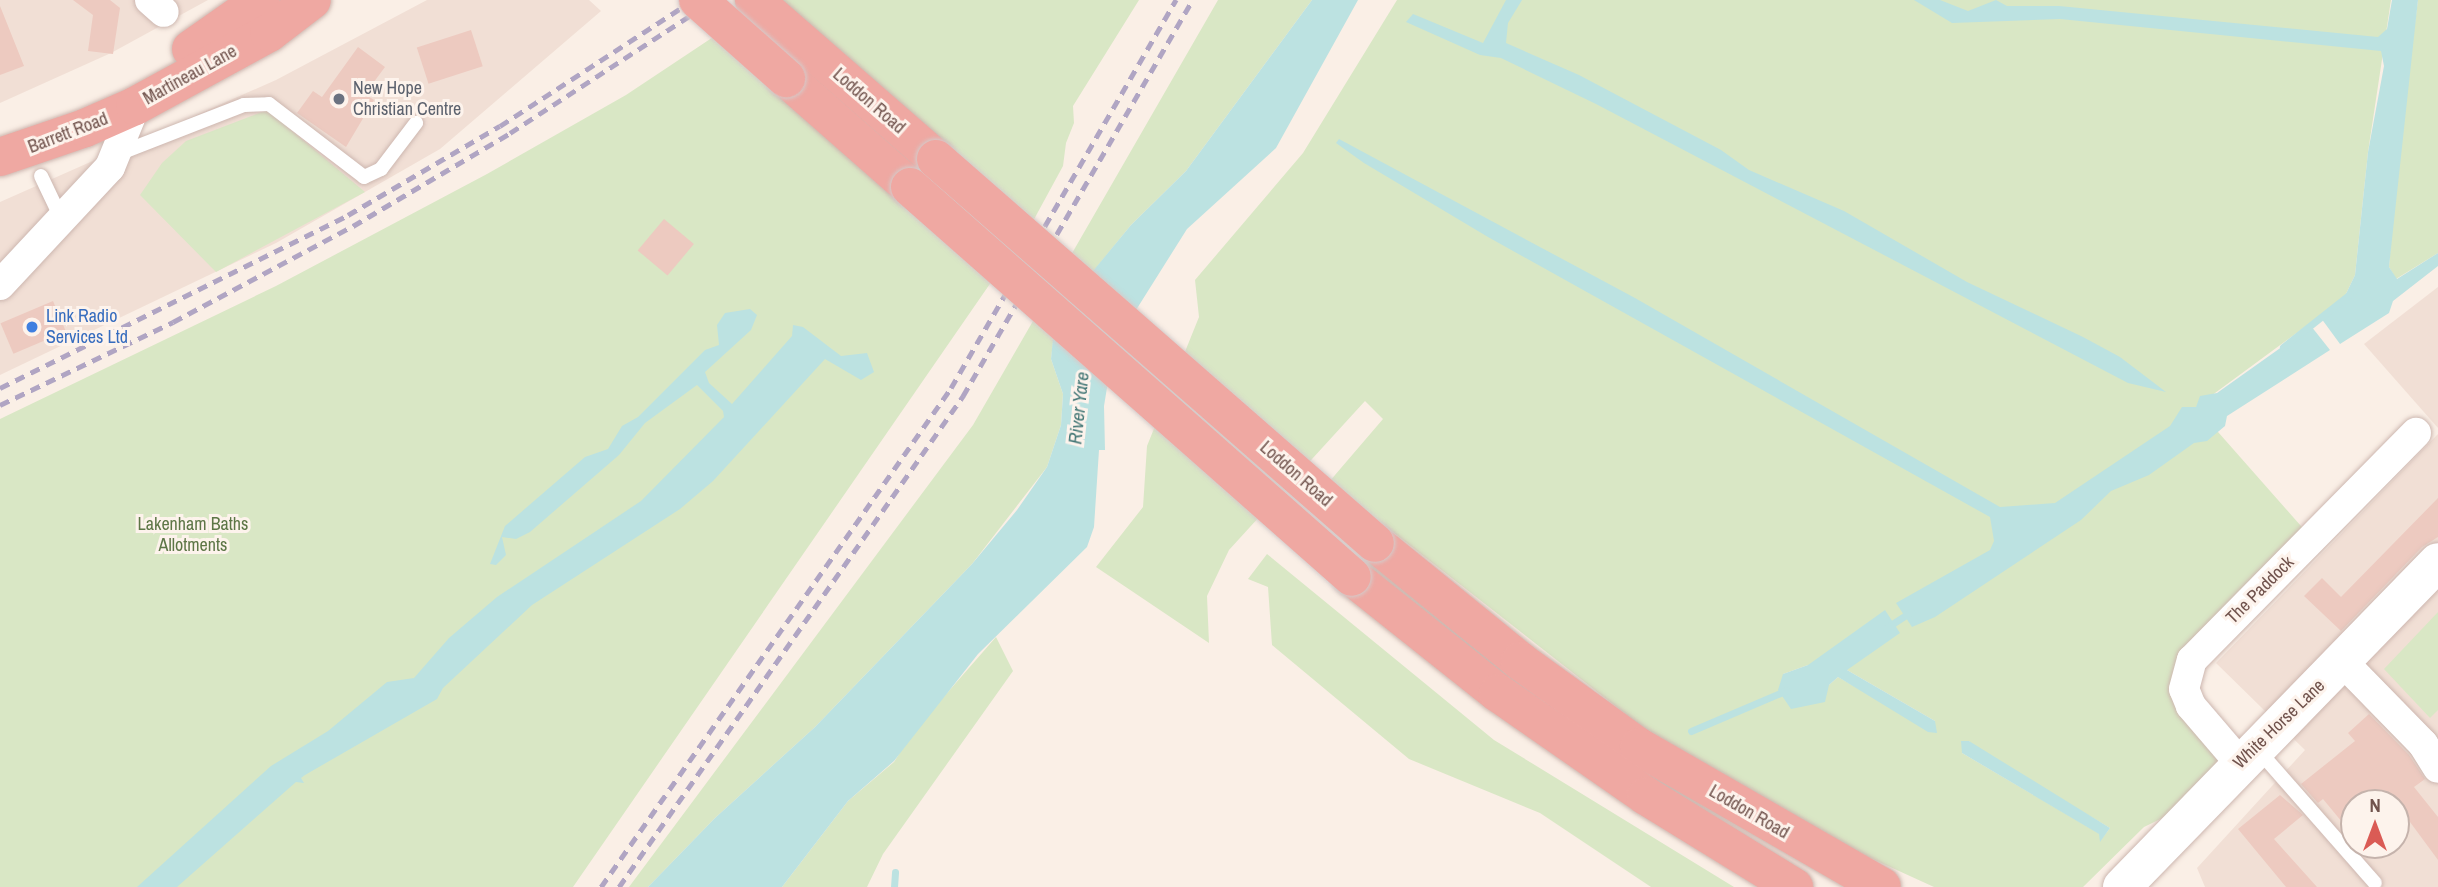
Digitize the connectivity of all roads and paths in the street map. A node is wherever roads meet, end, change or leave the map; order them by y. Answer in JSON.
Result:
{"nodes":[{"id":1,"x":261,"y":0,"type":"edge"},
{"id":2,"x":312,"y":0,"type":"edge"},
{"id":3,"x":698,"y":0,"type":"edge"},
{"id":4,"x":754,"y":0,"type":"edge"},
{"id":5,"x":801,"y":66,"type":"junction"},
{"id":6,"x":129,"y":95,"type":"junction"},
{"id":7,"x":416,"y":123,"type":"dead end"},
{"id":8,"x":85,"y":128,"type":"junction"},
{"id":9,"x":0,"y":152,"type":"edge"},
{"id":10,"x":0,"y":157,"type":"edge"},
{"id":11,"x":109,"y":165,"type":"junction"},
{"id":12,"x":41,"y":176,"type":"dead end"},
{"id":13,"x":62,"y":222,"type":"junction"},
{"id":14,"x":0,"y":285,"type":"edge"},
{"id":15,"x":2416,"y":433,"type":"dead end"},
{"id":16,"x":2438,"y":562,"type":"edge"},
{"id":17,"x":2343,"y":662,"type":"junction"},
{"id":18,"x":2247,"y":754,"type":"junction"},
{"id":19,"x":2438,"y":768,"type":"edge"},
{"id":20,"x":2375,"y":883,"type":"dead end"},
{"id":21,"x":1794,"y":887,"type":"edge"},
{"id":22,"x":1882,"y":887,"type":"edge"},
{"id":23,"x":2122,"y":887,"type":"edge"}],
"edges":[{"from":1,"to":6,"type":"highway","name":"Martineau Lane"},
{"from":2,"to":6,"type":"highway","name":"Martineau Lane"},
{"from":3,"to":5,"type":"highway","name":"Loddon Road","bridge":true},
{"from":4,"to":5,"type":"highway","name":"Loddon Road"},
{"from":5,"to":21,"type":"highway","name":"Loddon Road","bridge":true},
{"from":5,"to":22,"type":"highway","name":"Loddon Road","bridge":true},
{"from":6,"to":8,"type":"highway","name":"Barrett Road"},
{"from":6,"to":9,"type":"highway","name":"Barrett Road"},
{"from":6,"to":11,"type":"street","name":"Martineau Lane"},
{"from":7,"to":11,"type":"lane"},
{"from":8,"to":10,"type":"highway","name":"Barrett Road"},
{"from":8,"to":11,"type":"street"},
{"from":11,"to":13,"type":"street","name":"Martineau Lane"},
{"from":12,"to":13,"type":"lane"},
{"from":13,"to":14,"type":"street","name":"Martineau Lane"},
{"from":15,"to":18,"type":"street","name":"The Paddock"},
{"from":16,"to":17,"type":"street","name":"White Horse Lane"},
{"from":17,"to":18,"type":"street","name":"White Horse Lane"},
{"from":17,"to":19,"type":"street"},
{"from":18,"to":20,"type":"lane"},
{"from":18,"to":23,"type":"street","name":"White Horse Lane"}]}
